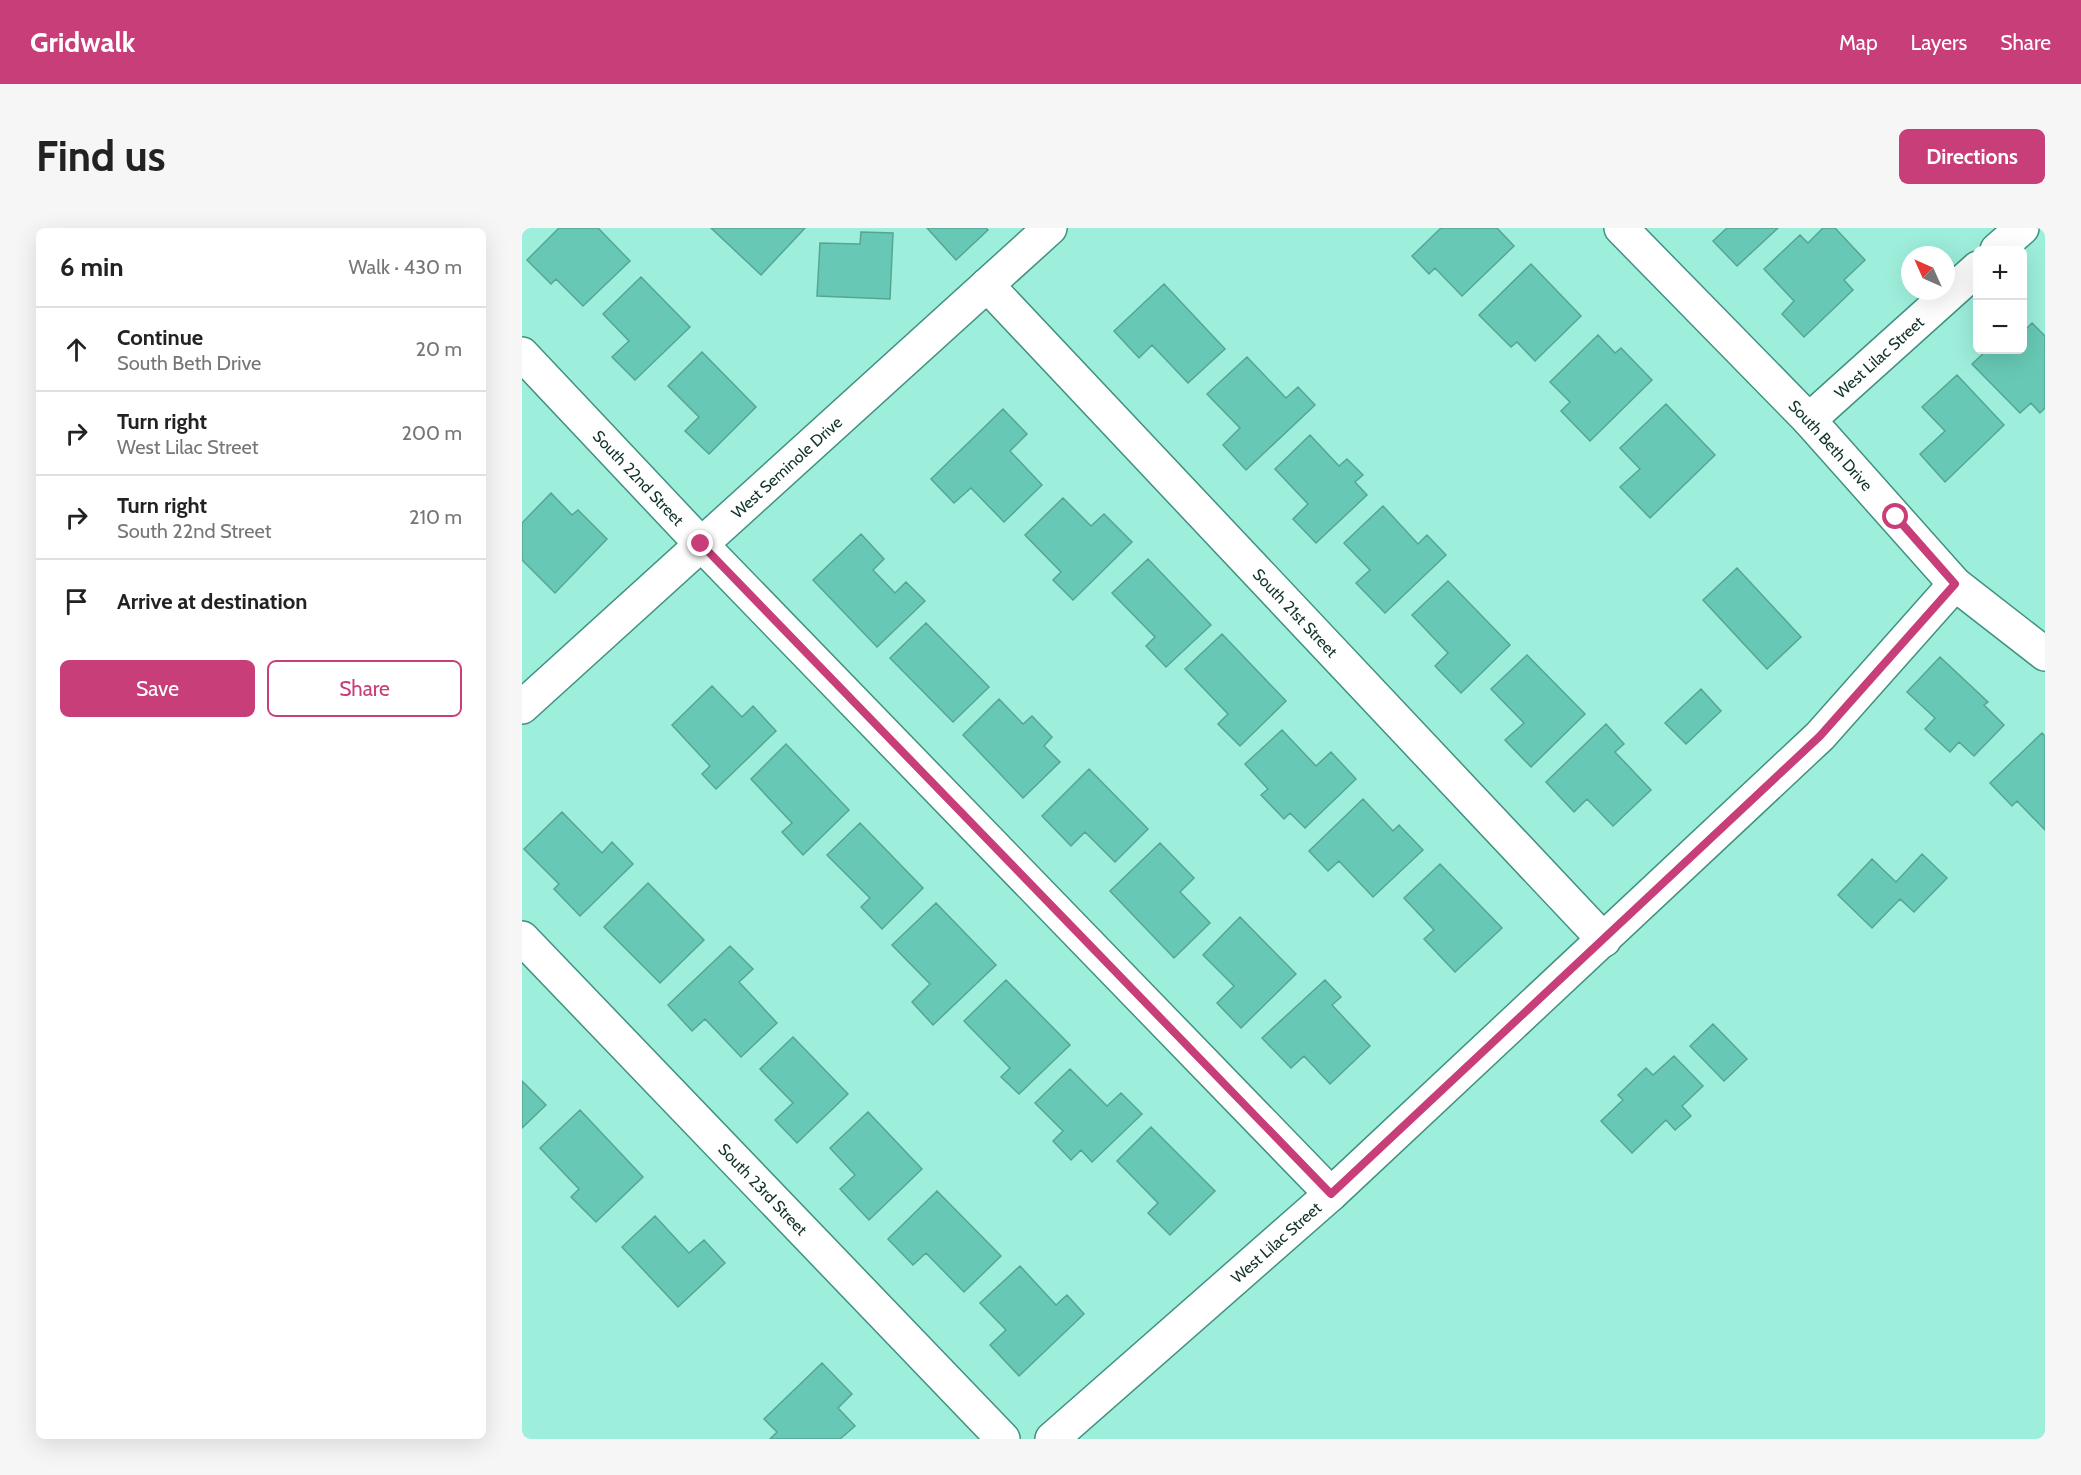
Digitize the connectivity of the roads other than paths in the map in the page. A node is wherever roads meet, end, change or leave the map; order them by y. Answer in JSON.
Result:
{"nodes":[{"id":1,"x":1050,"y":228,"type":"edge"},
{"id":2,"x":1621,"y":228,"type":"edge"},
{"id":3,"x":2022,"y":228,"type":"edge"},
{"id":4,"x":2002,"y":246,"type":"edge"},
{"id":5,"x":1973,"y":272,"type":"edge"},
{"id":6,"x":987,"y":285,"type":"junction"},
{"id":7,"x":522,"y":354,"type":"edge"},
{"id":8,"x":1809,"y":420,"type":"junction"},
{"id":9,"x":701,"y":544,"type":"junction"},
{"id":10,"x":1955,"y":584,"type":"junction"},
{"id":11,"x":2045,"y":654,"type":"edge"},
{"id":12,"x":522,"y":707,"type":"edge"},
{"id":13,"x":522,"y":938,"type":"edge"},
{"id":14,"x":1604,"y":940,"type":"junction"},
{"id":15,"x":1331,"y":1194,"type":"junction"},
{"id":16,"x":1003,"y":1439,"type":"edge"},
{"id":17,"x":1052,"y":1439,"type":"edge"}],
"edges":[{"from":1,"to":6,"type":"street","name":"West Seminole Drive"},
{"from":2,"to":8,"type":"street","name":"South Beth Drive"},
{"from":3,"to":4,"type":"street"},
{"from":5,"to":8,"type":"street","name":"West Lilac Street"},
{"from":6,"to":9,"type":"street","name":"West Seminole Drive"},
{"from":6,"to":14,"type":"street","name":"South 21st Street"},
{"from":7,"to":9,"type":"street","name":"South 22nd Street"},
{"from":8,"to":10,"type":"street","name":"South Beth Drive"},
{"from":9,"to":12,"type":"street","name":"West Seminole Drive"},
{"from":9,"to":15,"type":"street","name":"South 22nd Street"},
{"from":10,"to":11,"type":"street","name":"South Beth Drive"},
{"from":10,"to":14,"type":"street","name":"West Lilac Street"},
{"from":13,"to":16,"type":"street","name":"South 23rd Street"},
{"from":14,"to":15,"type":"street","name":"West Lilac Street"},
{"from":15,"to":17,"type":"street","name":"West Lilac Street"}]}
